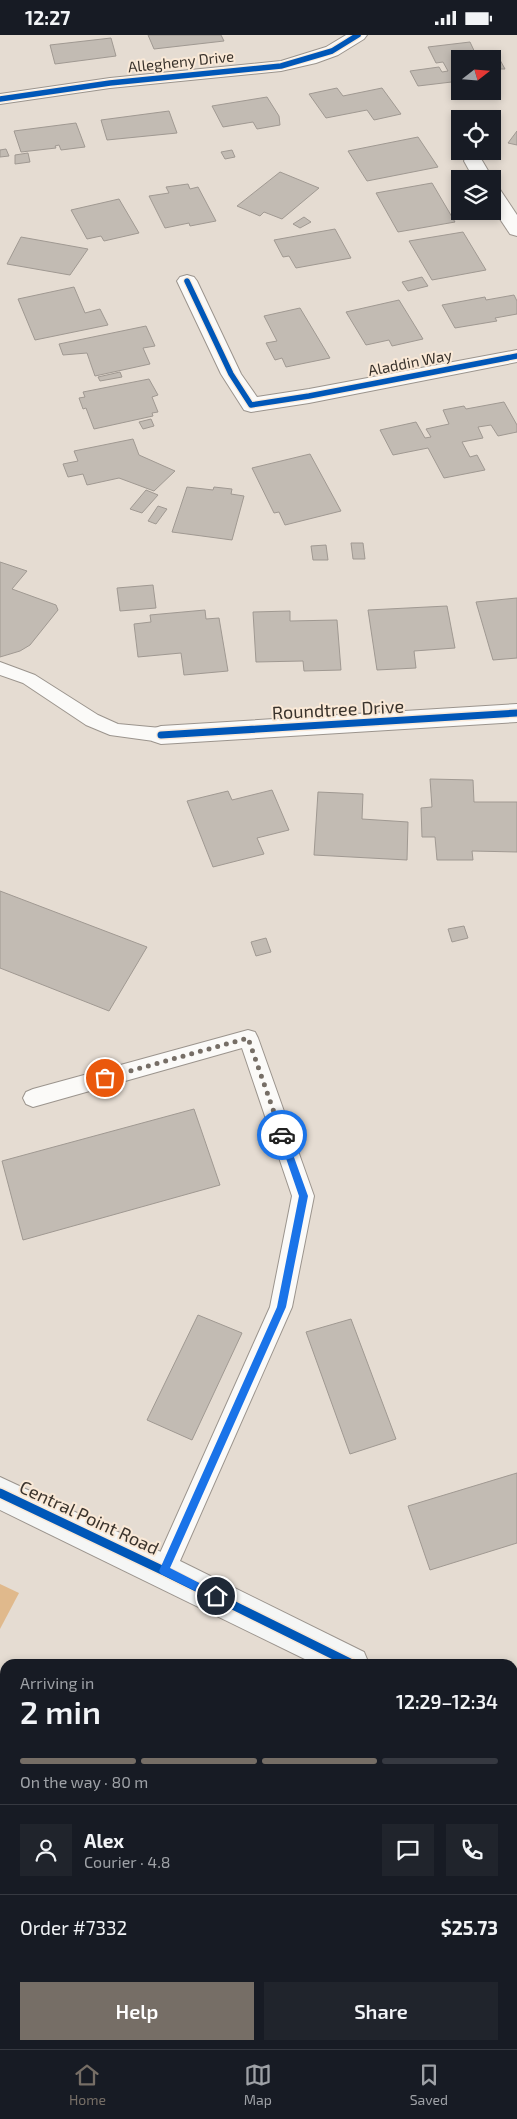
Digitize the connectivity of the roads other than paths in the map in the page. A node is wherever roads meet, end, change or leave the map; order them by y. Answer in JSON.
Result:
{"nodes":[{"id":1,"x":358,"y":35,"type":"edge"},
{"id":2,"x":0,"y":99,"type":"edge"},
{"id":3,"x":472,"y":161,"type":"dead end"},
{"id":4,"x":478,"y":170,"type":"edge"},
{"id":5,"x":501,"y":206,"type":"edge"},
{"id":6,"x":517,"y":231,"type":"edge"},
{"id":7,"x":187,"y":281,"type":"dead end"},
{"id":8,"x":517,"y":356,"type":"edge"},
{"id":9,"x":0,"y":668,"type":"edge"},
{"id":10,"x":517,"y":713,"type":"edge"},
{"id":11,"x":161,"y":735,"type":"joint"},
{"id":12,"x":33,"y":1097,"type":"dead end"},
{"id":13,"x":0,"y":1493,"type":"edge"},
{"id":14,"x":164,"y":1571,"type":"junction"},
{"id":15,"x":342,"y":1659,"type":"edge"}],
"edges":[{"from":1,"to":2,"type":"street","name":"Allegheny Drive"},
{"from":3,"to":4,"type":"street"},
{"from":5,"to":6,"type":"street"},
{"from":7,"to":8,"type":"street","name":"Aladdin Way"},
{"from":9,"to":11,"type":"lane"},
{"from":10,"to":11,"type":"street","name":"Roundtree Drive"},
{"from":12,"to":14,"type":"lane"},
{"from":13,"to":14,"type":"street","name":"Central Point Road"},
{"from":14,"to":15,"type":"street","name":"Central Point Road"}]}
